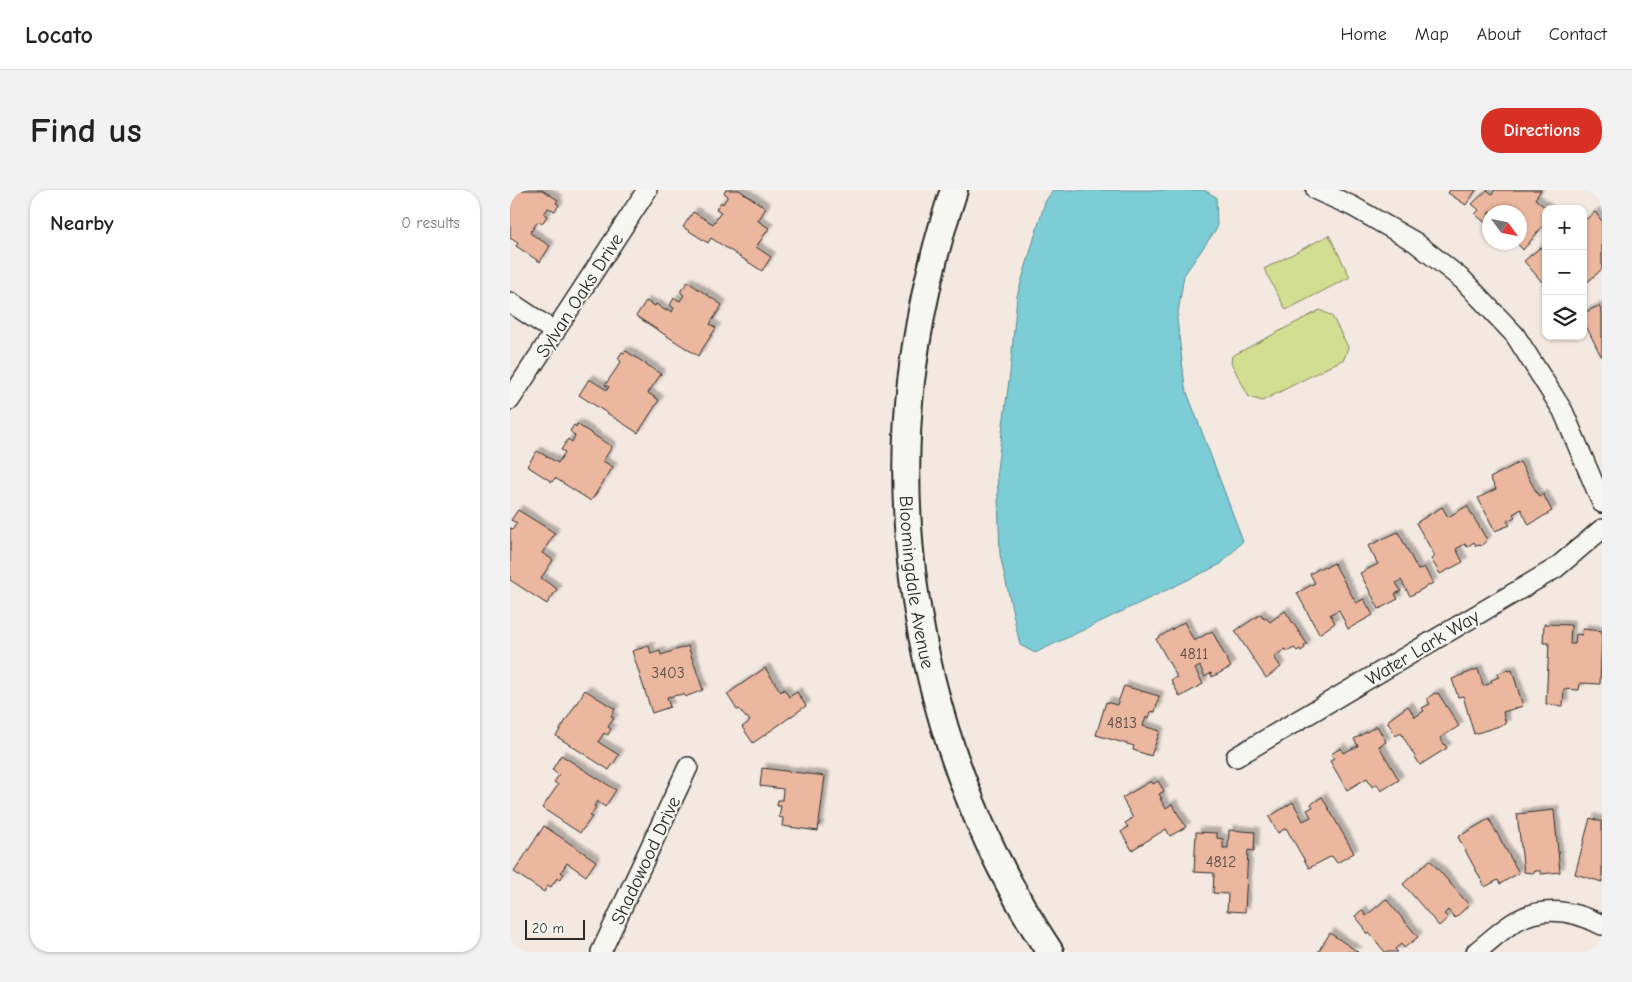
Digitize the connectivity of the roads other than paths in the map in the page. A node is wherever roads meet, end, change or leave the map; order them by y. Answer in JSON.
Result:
{"nodes":[{"id":1,"x":647,"y":190,"type":"edge"},
{"id":2,"x":954,"y":190,"type":"edge"},
{"id":3,"x":1316,"y":190,"type":"edge"},
{"id":4,"x":510,"y":302,"type":"edge"},
{"id":5,"x":555,"y":332,"type":"junction"},
{"id":6,"x":510,"y":400,"type":"edge"},
{"id":7,"x":1602,"y":503,"type":"edge"},
{"id":8,"x":1602,"y":530,"type":"edge"},
{"id":9,"x":1236,"y":757,"type":"dead end"},
{"id":10,"x":688,"y":767,"type":"dead end"},
{"id":11,"x":1602,"y":925,"type":"edge"},
{"id":12,"x":601,"y":952,"type":"edge"},
{"id":13,"x":1050,"y":952,"type":"edge"},
{"id":14,"x":1476,"y":952,"type":"edge"}],
"edges":[{"from":1,"to":5,"type":"street","name":"Sylvan Oaks Drive"},
{"from":2,"to":13,"type":"street","name":"Bloomingdale Avenue"},
{"from":3,"to":7,"type":"street"},
{"from":4,"to":5,"type":"street"},
{"from":5,"to":6,"type":"street","name":"Sylvan Oaks Drive"},
{"from":8,"to":9,"type":"street","name":"Water Lark Way"},
{"from":10,"to":12,"type":"street","name":"Shadowood Drive"},
{"from":11,"to":14,"type":"street"}]}
